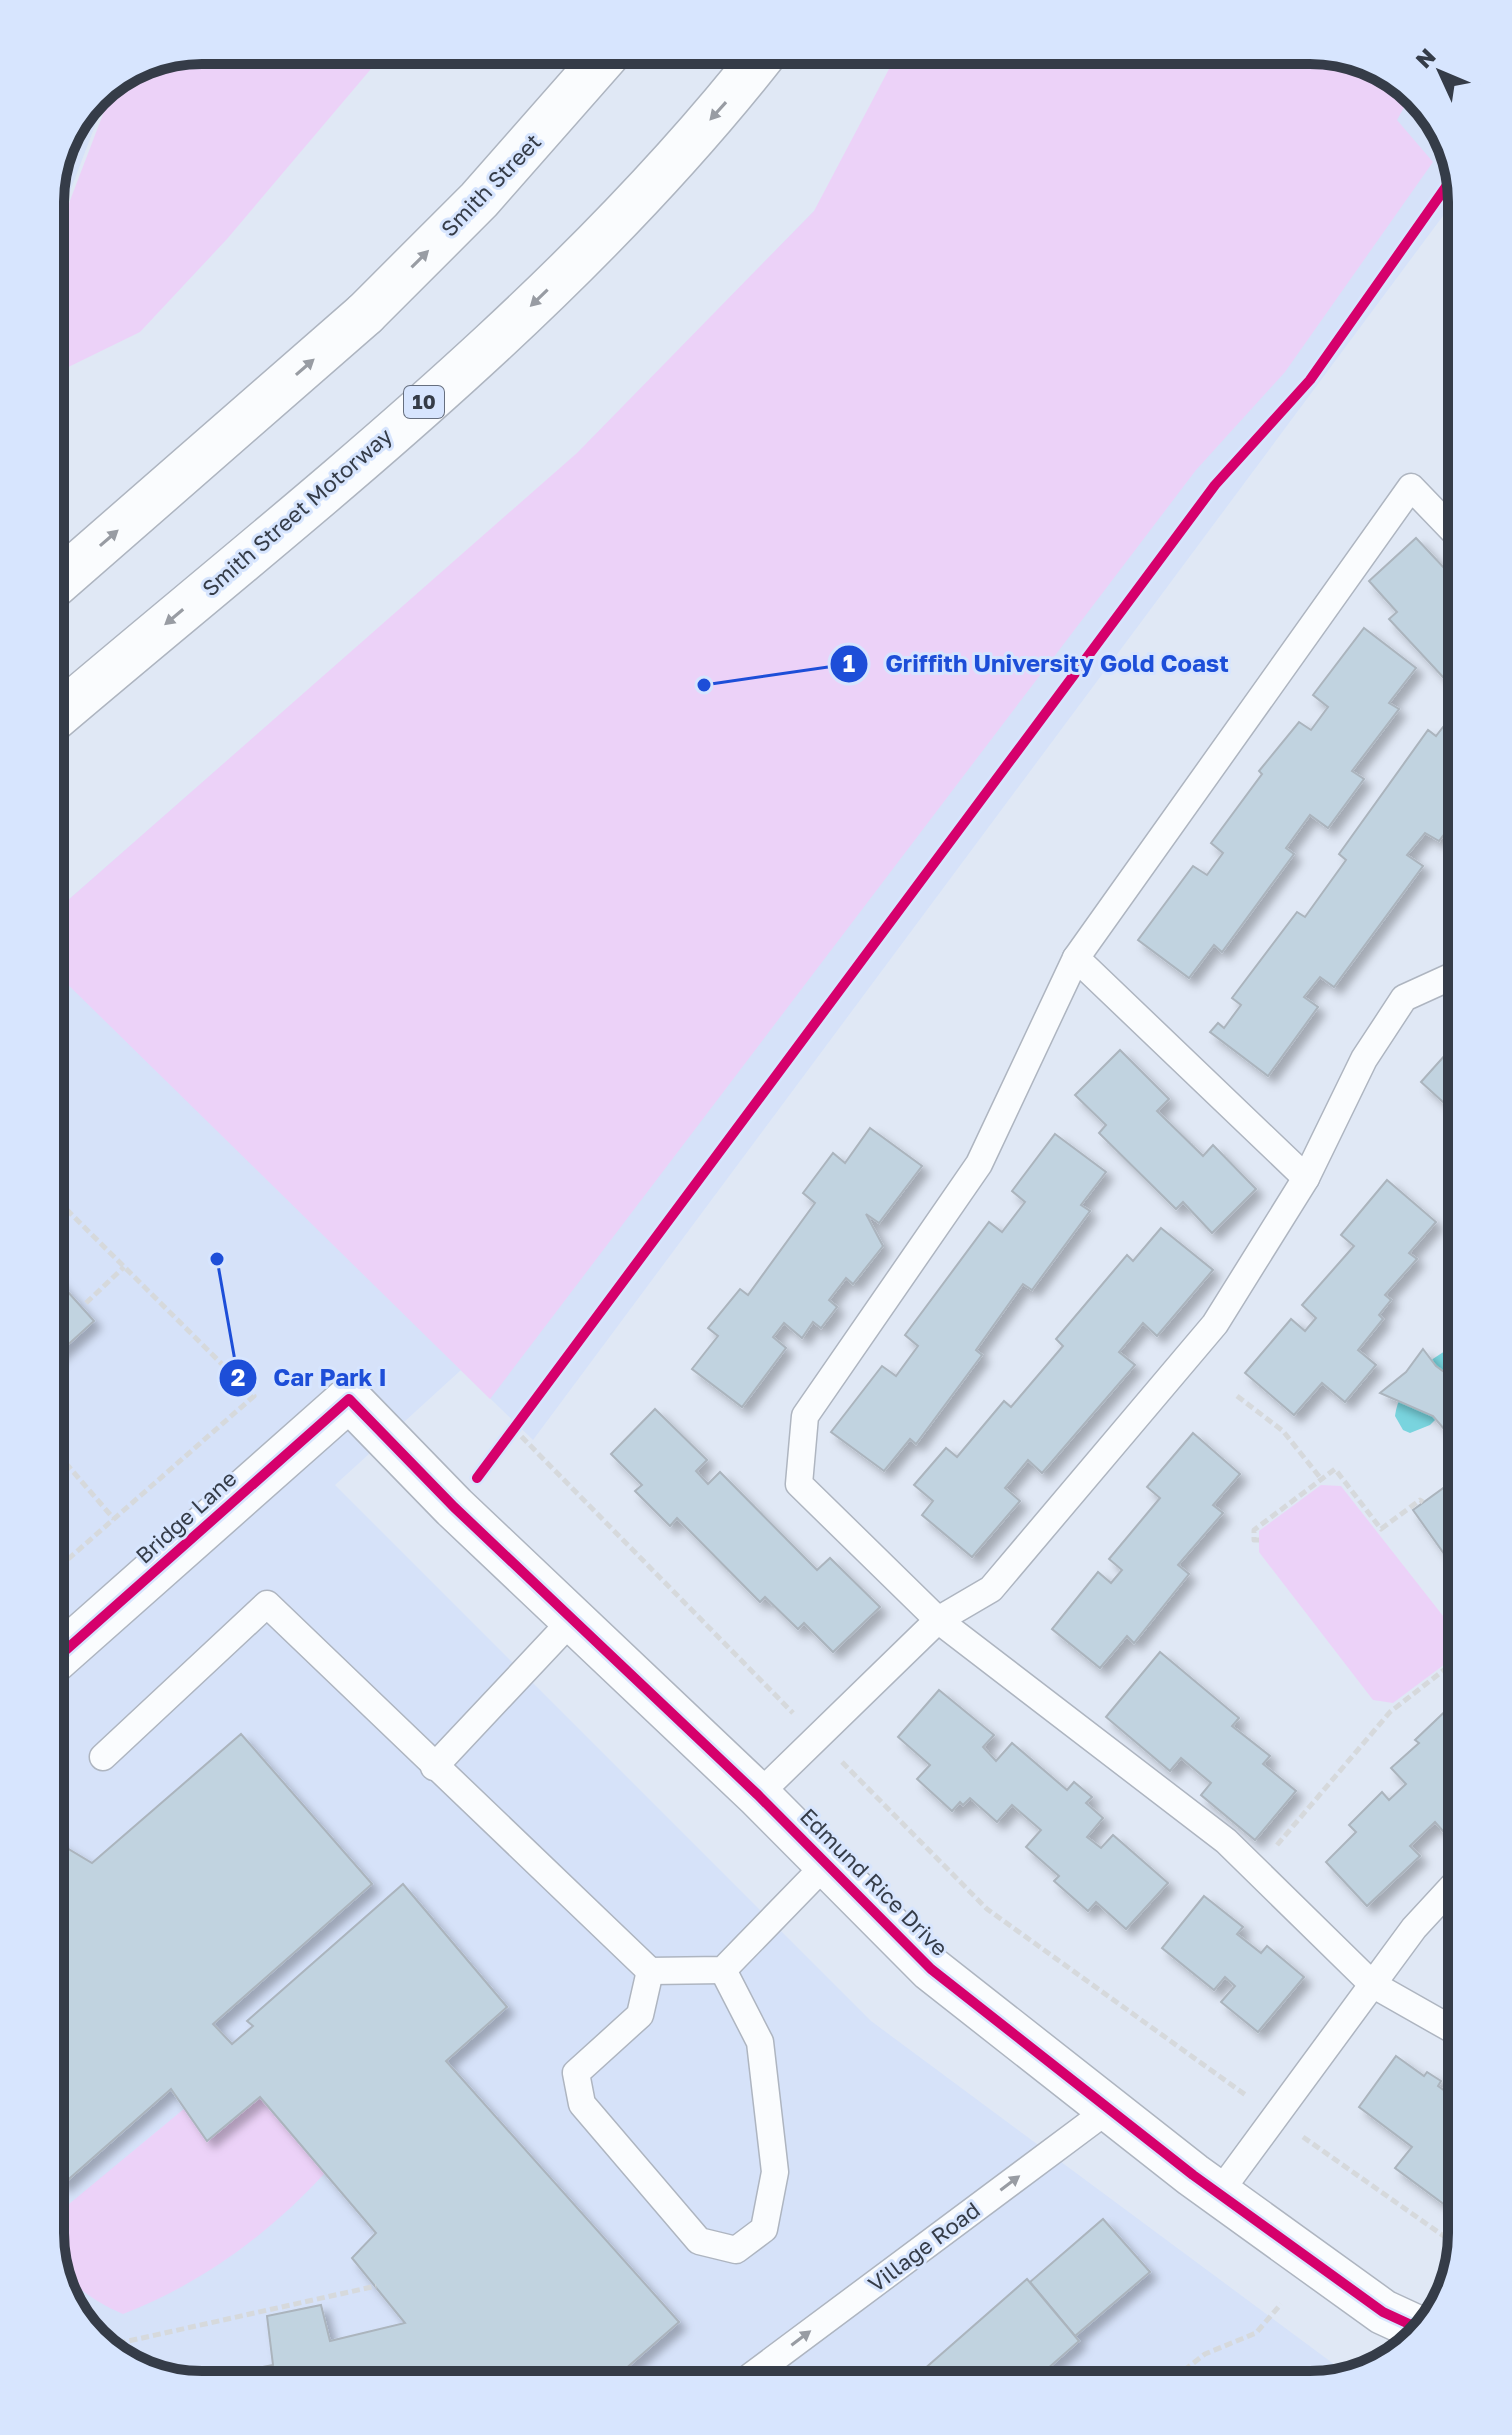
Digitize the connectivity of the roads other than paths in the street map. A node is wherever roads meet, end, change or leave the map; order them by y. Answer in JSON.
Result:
{"nodes":[{"id":1,"x":599,"y":64,"type":"edge"},
{"id":2,"x":756,"y":64,"type":"edge"},
{"id":3,"x":1448,"y":525,"type":"edge"},
{"id":4,"x":64,"y":577,"type":"edge"},
{"id":5,"x":64,"y":710,"type":"edge"},
{"id":6,"x":1076,"y":958,"type":"junction"},
{"id":7,"x":1448,"y":978,"type":"edge"},
{"id":8,"x":1306,"y":1178,"type":"junction"},
{"id":9,"x":349,"y":1399,"type":"joint"},
{"id":10,"x":574,"y":1618,"type":"junction"},
{"id":11,"x":938,"y":1620,"type":"junction"},
{"id":12,"x":64,"y":1652,"type":"edge"},
{"id":13,"x":103,"y":1757,"type":"dead end"},
{"id":14,"x":434,"y":1767,"type":"junction"},
{"id":15,"x":758,"y":1795,"type":"junction"},
{"id":16,"x":827,"y":1863,"type":"junction"},
{"id":17,"x":1448,"y":1891,"type":"edge"},
{"id":18,"x":723,"y":1970,"type":"junction"},
{"id":19,"x":650,"y":1971,"type":"junction"},
{"id":20,"x":1372,"y":1984,"type":"junction"},
{"id":21,"x":1448,"y":2027,"type":"edge"},
{"id":22,"x":1109,"y":2109,"type":"junction"},
{"id":23,"x":1219,"y":2193,"type":"junction"},
{"id":24,"x":1412,"y":2326,"type":"edge"},
{"id":25,"x":758,"y":2371,"type":"edge"}],
"edges":[{"from":4,"to":1,"type":"main road","name":"Smith Street","one_way":true},
{"from":2,"to":5,"type":"main road","name":"Smith Street Motorway","number":"10","one_way":true},
{"from":3,"to":6,"type":"lane"},
{"from":6,"to":8,"type":"lane"},
{"from":6,"to":11,"type":"lane"},
{"from":7,"to":8,"type":"lane"},
{"from":8,"to":11,"type":"lane"},
{"from":9,"to":10,"type":"main road","name":"Edmund Rice Drive"},
{"from":9,"to":12,"type":"main road","name":"Bridge Lane"},
{"from":10,"to":14,"type":"lane"},
{"from":10,"to":15,"type":"main road","name":"Edmund Rice Drive"},
{"from":11,"to":15,"type":"lane"},
{"from":11,"to":20,"type":"lane"},
{"from":13,"to":14,"type":"lane"},
{"from":14,"to":19,"type":"lane"},
{"from":15,"to":16,"type":"main road","name":"Edmund Rice Drive"},
{"from":16,"to":18,"type":"lane"},
{"from":16,"to":22,"type":"main road","name":"Edmund Rice Drive"},
{"from":17,"to":20,"type":"lane"},
{"from":18,"to":19,"type":"lane"},
{"from":18,"to":19,"type":"lane"},
{"from":20,"to":21,"type":"lane"},
{"from":20,"to":23,"type":"lane"},
{"from":22,"to":23,"type":"main road","name":"Edmund Rice Drive"},
{"from":25,"to":22,"type":"lane","name":"Village Road","one_way":true},
{"from":23,"to":24,"type":"main road","name":"Edmund Rice Drive"}]}
